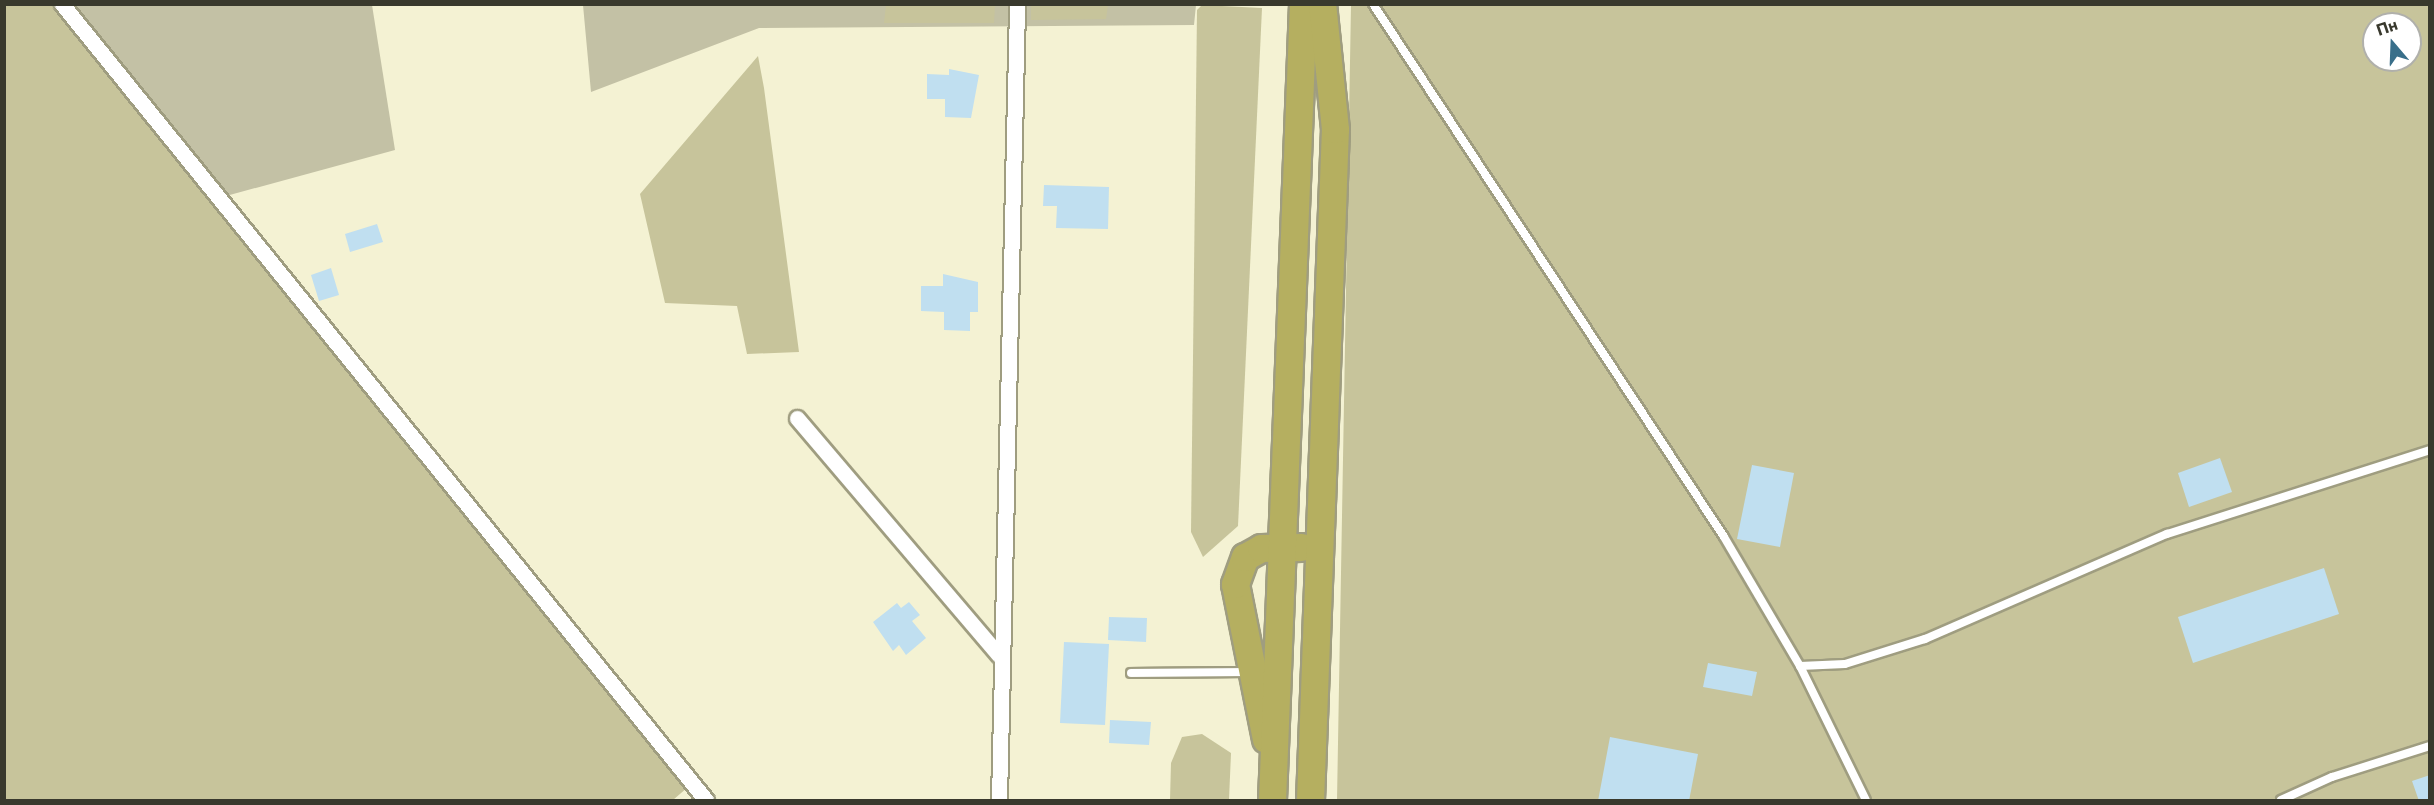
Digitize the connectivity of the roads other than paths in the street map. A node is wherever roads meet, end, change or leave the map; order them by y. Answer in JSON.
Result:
{"nodes":[{"id":1,"x":62,"y":4,"type":"edge"},
{"id":2,"x":1017,"y":4,"type":"edge"},
{"id":3,"x":1303,"y":4,"type":"edge"},
{"id":4,"x":1322,"y":4,"type":"edge"},
{"id":5,"x":1373,"y":4,"type":"edge"},
{"id":6,"x":797,"y":418,"type":"dead end"},
{"id":7,"x":2430,"y":450,"type":"edge"},
{"id":8,"x":1283,"y":546,"type":"junction"},
{"id":9,"x":1321,"y":549,"type":"junction"},
{"id":10,"x":999,"y":655,"type":"junction"},
{"id":11,"x":1800,"y":666,"type":"junction"},
{"id":12,"x":1251,"y":672,"type":"junction"},
{"id":13,"x":1131,"y":673,"type":"dead end"},
{"id":14,"x":2430,"y":746,"type":"edge"},
{"id":15,"x":1273,"y":788,"type":"edge"},
{"id":16,"x":706,"y":801,"type":"edge"},
{"id":17,"x":999,"y":801,"type":"edge"},
{"id":18,"x":1310,"y":801,"type":"edge"},
{"id":19,"x":1866,"y":801,"type":"edge"},
{"id":20,"x":2281,"y":801,"type":"edge"}],
"edges":[{"from":1,"to":16,"type":"street"},
{"from":2,"to":10,"type":"street"},
{"from":3,"to":8,"type":"highway"},
{"from":4,"to":9,"type":"highway"},
{"from":5,"to":11,"type":"lane"},
{"from":6,"to":10,"type":"street"},
{"from":7,"to":11,"type":"lane"},
{"from":8,"to":9,"type":"highway"},
{"from":8,"to":12,"type":"highway"},
{"from":8,"to":15,"type":"highway"},
{"from":9,"to":18,"type":"highway"},
{"from":10,"to":17,"type":"street"},
{"from":11,"to":19,"type":"lane"},
{"from":12,"to":13,"type":"lane"},
{"from":12,"to":15,"type":"highway"},
{"from":14,"to":20,"type":"lane"}]}
